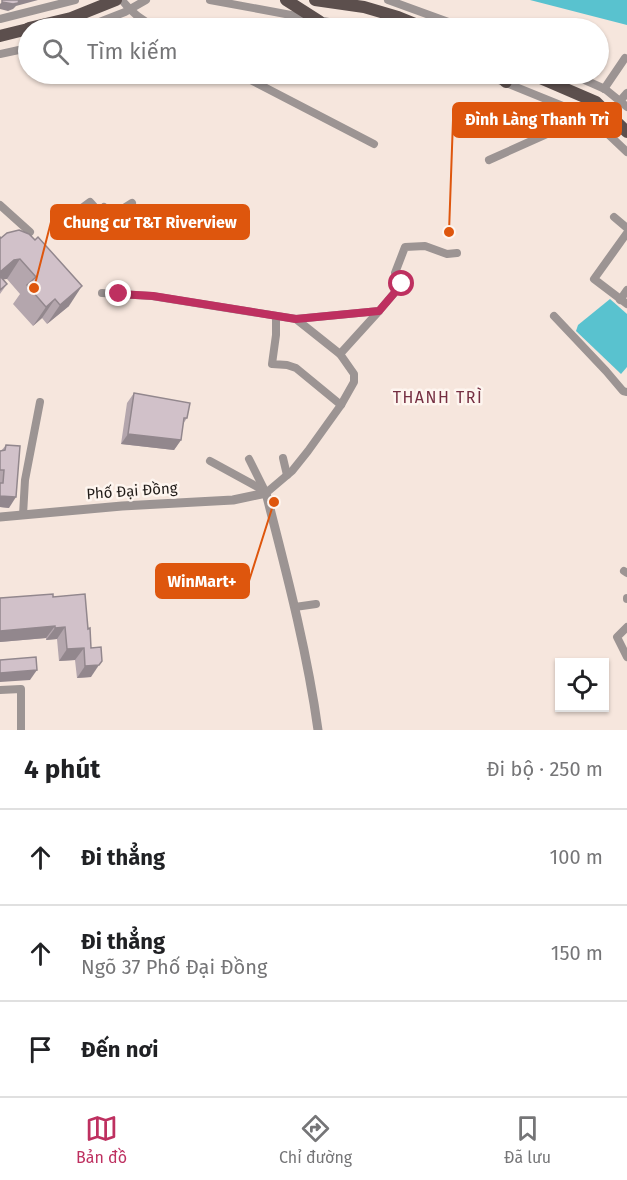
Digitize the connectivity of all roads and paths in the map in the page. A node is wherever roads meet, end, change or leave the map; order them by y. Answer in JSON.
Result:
{"nodes":[{"id":1,"x":75,"y":0,"type":"edge"},
{"id":2,"x":116,"y":0,"type":"edge"},
{"id":3,"x":122,"y":0,"type":"edge"},
{"id":4,"x":146,"y":0,"type":"edge"},
{"id":5,"x":210,"y":0,"type":"edge"},
{"id":6,"x":286,"y":0,"type":"edge"},
{"id":7,"x":315,"y":0,"type":"edge"},
{"id":8,"x":388,"y":0,"type":"edge"},
{"id":9,"x":128,"y":9,"type":"junction"},
{"id":10,"x":71,"y":18,"type":"edge"},
{"id":11,"x":110,"y":18,"type":"edge"},
{"id":12,"x":140,"y":18,"type":"edge"},
{"id":13,"x":303,"y":18,"type":"edge"},
{"id":14,"x":314,"y":18,"type":"edge"},
{"id":15,"x":400,"y":18,"type":"edge"},
{"id":16,"x":438,"y":18,"type":"edge"},
{"id":17,"x":0,"y":19,"type":"edge"},
{"id":18,"x":18,"y":32,"type":"edge"},
{"id":19,"x":0,"y":36,"type":"edge"},
{"id":20,"x":18,"y":50,"type":"edge"},
{"id":21,"x":0,"y":54,"type":"edge"},
{"id":22,"x":625,"y":58,"type":"dead end"},
{"id":23,"x":609,"y":81,"type":"edge"},
{"id":24,"x":258,"y":84,"type":"edge"},
{"id":25,"x":516,"y":84,"type":"edge"},
{"id":26,"x":555,"y":84,"type":"edge"},
{"id":27,"x":592,"y":84,"type":"edge"},
{"id":28,"x":607,"y":84,"type":"edge"},
{"id":29,"x":603,"y":89,"type":"junction"},
{"id":30,"x":627,"y":93,"type":"edge"},
{"id":31,"x":620,"y":101,"type":"junction"},
{"id":32,"x":627,"y":107,"type":"edge"},
{"id":33,"x":590,"y":117,"type":"junction"},
{"id":34,"x":625,"y":130,"type":"edge"},
{"id":35,"x":375,"y":144,"type":"dead end"},
{"id":36,"x":627,"y":152,"type":"edge"},
{"id":37,"x":489,"y":160,"type":"dead end"},
{"id":38,"x":132,"y":203,"type":"dead end"},
{"id":39,"x":0,"y":205,"type":"edge"},
{"id":40,"x":614,"y":218,"type":"dead end"},
{"id":41,"x":56,"y":227,"type":"dead end"},
{"id":42,"x":627,"y":228,"type":"edge"},
{"id":43,"x":30,"y":232,"type":"edge"},
{"id":44,"x":627,"y":233,"type":"edge"},
{"id":45,"x":457,"y":253,"type":"dead end"},
{"id":46,"x":627,"y":290,"type":"edge"},
{"id":47,"x":102,"y":293,"type":"dead end"},
{"id":48,"x":624,"y":302,"type":"edge"},
{"id":49,"x":379,"y":311,"type":"junction"},
{"id":50,"x":276,"y":316,"type":"junction"},
{"id":51,"x":554,"y":316,"type":"dead end"},
{"id":52,"x":296,"y":319,"type":"junction"},
{"id":53,"x":340,"y":354,"type":"junction"},
{"id":54,"x":627,"y":392,"type":"edge"},
{"id":55,"x":40,"y":402,"type":"dead end"},
{"id":56,"x":341,"y":405,"type":"junction"},
{"id":57,"x":283,"y":458,"type":"dead end"},
{"id":58,"x":249,"y":459,"type":"dead end"},
{"id":59,"x":210,"y":461,"type":"dead end"},
{"id":60,"x":287,"y":475,"type":"junction"},
{"id":61,"x":265,"y":492,"type":"junction"},
{"id":62,"x":23,"y":515,"type":"junction"},
{"id":63,"x":0,"y":517,"type":"edge"},
{"id":64,"x":316,"y":604,"type":"dead end"},
{"id":65,"x":295,"y":607,"type":"junction"},
{"id":66,"x":627,"y":627,"type":"edge"},
{"id":67,"x":627,"y":657,"type":"edge"},
{"id":68,"x":0,"y":690,"type":"edge"},
{"id":69,"x":21,"y":730,"type":"edge"},
{"id":70,"x":318,"y":730,"type":"edge"}],
"edges":[{"from":1,"to":17,"type":"street"},
{"from":2,"to":10,"type":"main road"},
{"from":3,"to":9,"type":"street"},
{"from":4,"to":9,"type":"street"},
{"from":5,"to":13,"type":"street"},
{"from":6,"to":14,"type":"main road"},
{"from":7,"to":15,"type":"main road"},
{"from":8,"to":16,"type":"street"},
{"from":9,"to":11,"type":"street"},
{"from":9,"to":12,"type":"street"},
{"from":18,"to":19,"type":"main road"},
{"from":20,"to":21,"type":"street"},
{"from":22,"to":23,"type":"street"},
{"from":24,"to":35,"type":"street"},
{"from":25,"to":33,"type":"street"},
{"from":26,"to":34,"type":"main road"},
{"from":27,"to":29,"type":"street"},
{"from":28,"to":29,"type":"street"},
{"from":29,"to":31,"type":"street"},
{"from":30,"to":31,"type":"street"},
{"from":31,"to":32,"type":"street"},
{"from":33,"to":34,"type":"main road"},
{"from":33,"to":36,"type":"street"},
{"from":33,"to":37,"type":"street"},
{"from":38,"to":41,"type":"street"},
{"from":39,"to":43,"type":"street"},
{"from":40,"to":42,"type":"street"},
{"from":44,"to":48,"type":"street"},
{"from":45,"to":49,"type":"street"},
{"from":46,"to":48,"type":"street"},
{"from":47,"to":50,"type":"street"},
{"from":49,"to":52,"type":"street"},
{"from":49,"to":53,"type":"street"},
{"from":50,"to":52,"type":"street"},
{"from":50,"to":56,"type":"street"},
{"from":51,"to":54,"type":"street"},
{"from":52,"to":53,"type":"street"},
{"from":53,"to":56,"type":"street","name":"Phố Đại Đồng"},
{"from":55,"to":62,"type":"street"},
{"from":56,"to":60,"type":"street","name":"Phố Đại Đồng"},
{"from":57,"to":60,"type":"street"},
{"from":58,"to":61,"type":"street"},
{"from":59,"to":61,"type":"street"},
{"from":60,"to":61,"type":"street","name":"Phố Đại Đồng"},
{"from":61,"to":62,"type":"street","name":"Phố Đại Đồng"},
{"from":61,"to":65,"type":"street"},
{"from":62,"to":63,"type":"street","name":"Phố Đại Đồng"},
{"from":64,"to":65,"type":"street"},
{"from":65,"to":70,"type":"street"},
{"from":66,"to":67,"type":"street"},
{"from":68,"to":69,"type":"street"}]}
